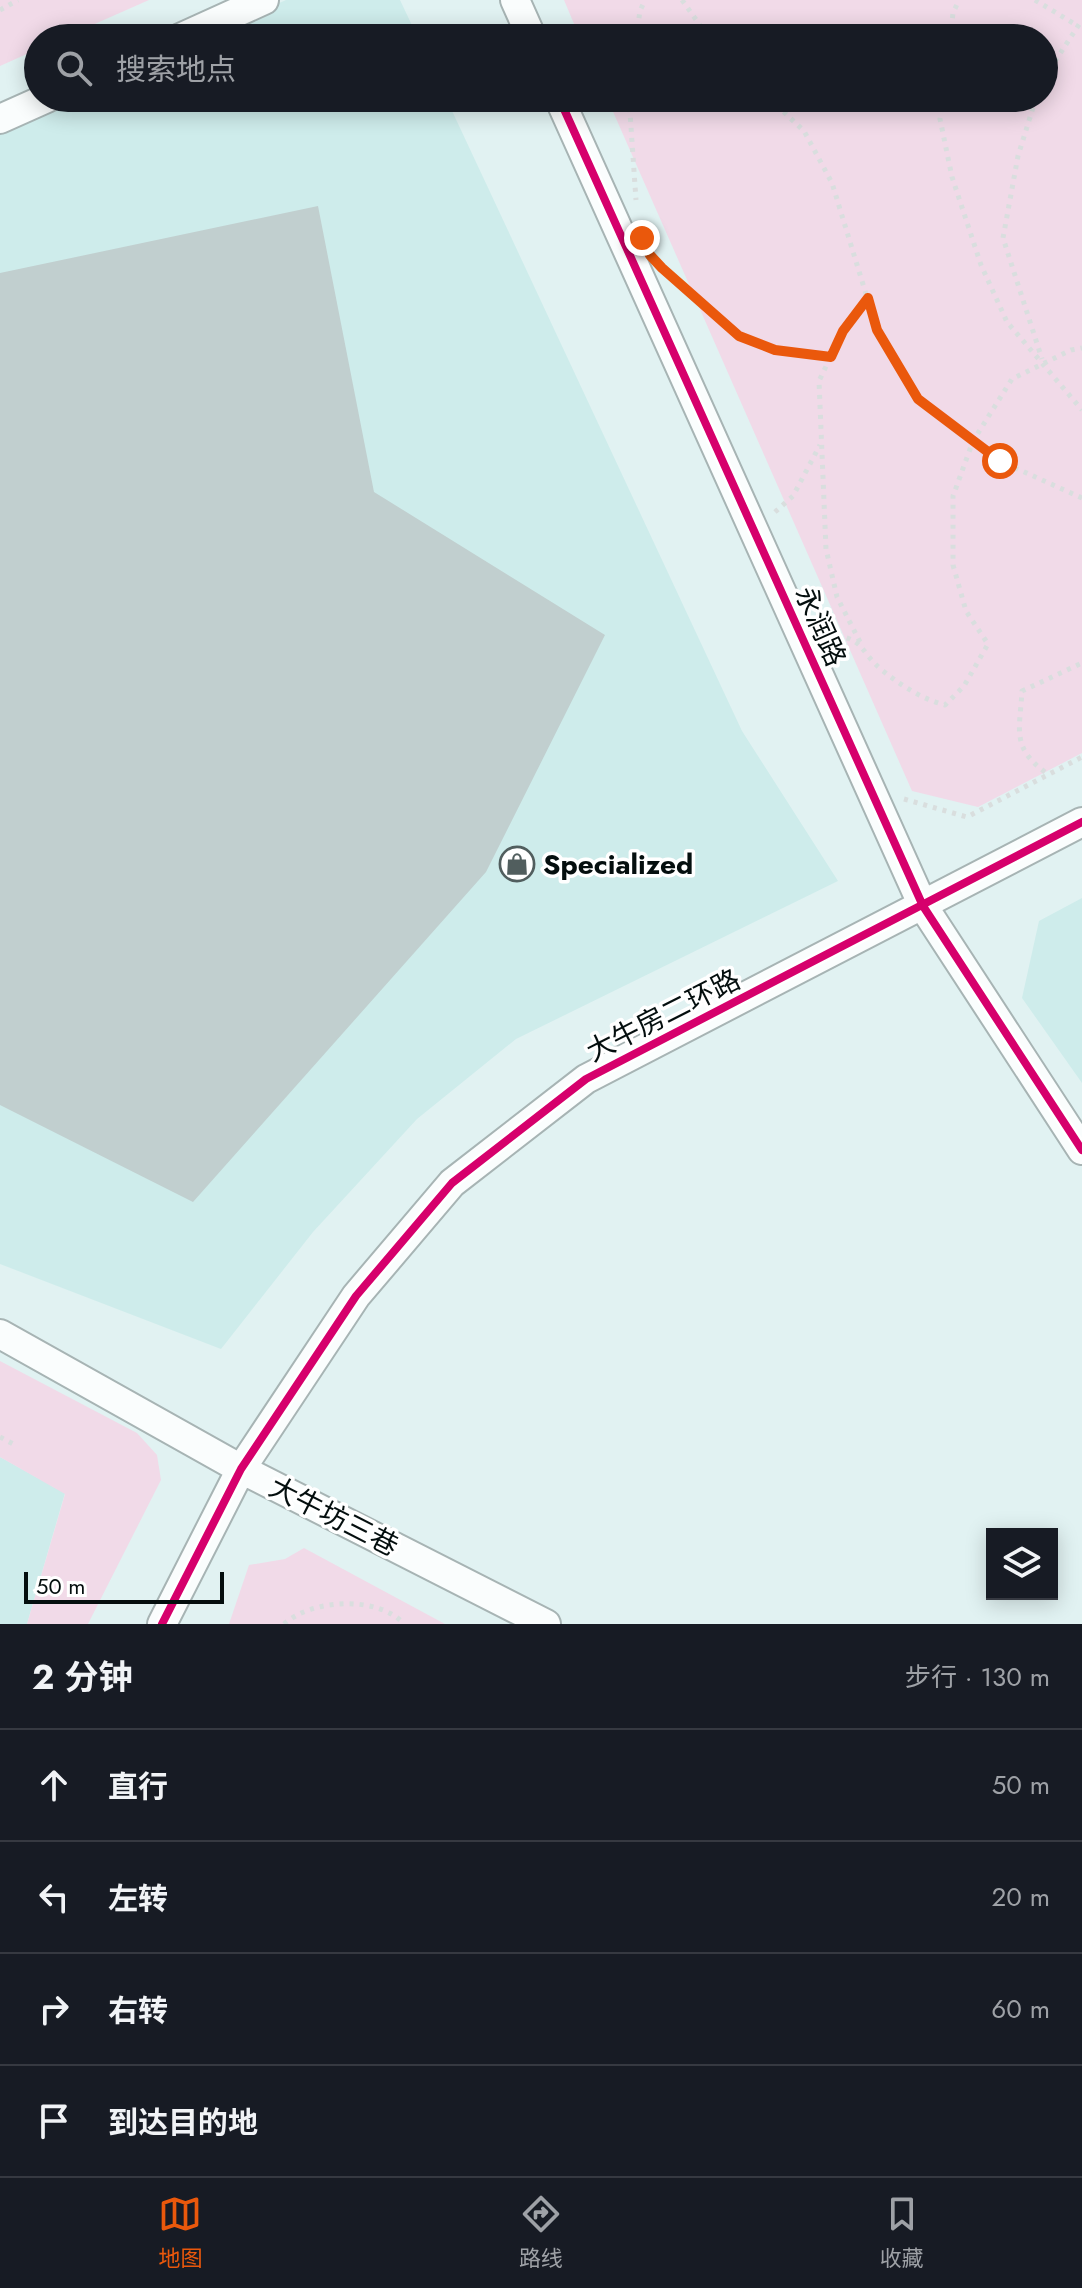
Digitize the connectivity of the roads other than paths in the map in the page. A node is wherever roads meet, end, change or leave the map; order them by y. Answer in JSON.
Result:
{"nodes":[{"id":1,"x":264,"y":0,"type":"edge"},
{"id":2,"x":515,"y":0,"type":"edge"},
{"id":3,"x":211,"y":24,"type":"edge"},
{"id":4,"x":526,"y":24,"type":"edge"},
{"id":5,"x":24,"y":108,"type":"edge"},
{"id":6,"x":565,"y":112,"type":"edge"},
{"id":7,"x":0,"y":119,"type":"edge"},
{"id":8,"x":1082,"y":822,"type":"edge"},
{"id":9,"x":923,"y":906,"type":"junction"},
{"id":10,"x":1082,"y":1150,"type":"edge"},
{"id":11,"x":0,"y":1334,"type":"edge"},
{"id":12,"x":241,"y":1469,"type":"junction"},
{"id":13,"x":162,"y":1624,"type":"edge"},
{"id":14,"x":546,"y":1624,"type":"edge"}],
"edges":[{"from":1,"to":3,"type":"street"},
{"from":2,"to":4,"type":"street"},
{"from":5,"to":7,"type":"street"},
{"from":6,"to":9,"type":"street","name":"永润路"},
{"from":8,"to":9,"type":"street","name":"大牛房二环路"},
{"from":9,"to":10,"type":"street","name":"永润路"},
{"from":9,"to":12,"type":"street","name":"大牛房二环路"},
{"from":11,"to":12,"type":"street","name":"大牛坊三巷"},
{"from":12,"to":13,"type":"street","name":"大牛房二环路"},
{"from":12,"to":14,"type":"street","name":"大牛坊三巷"}]}
